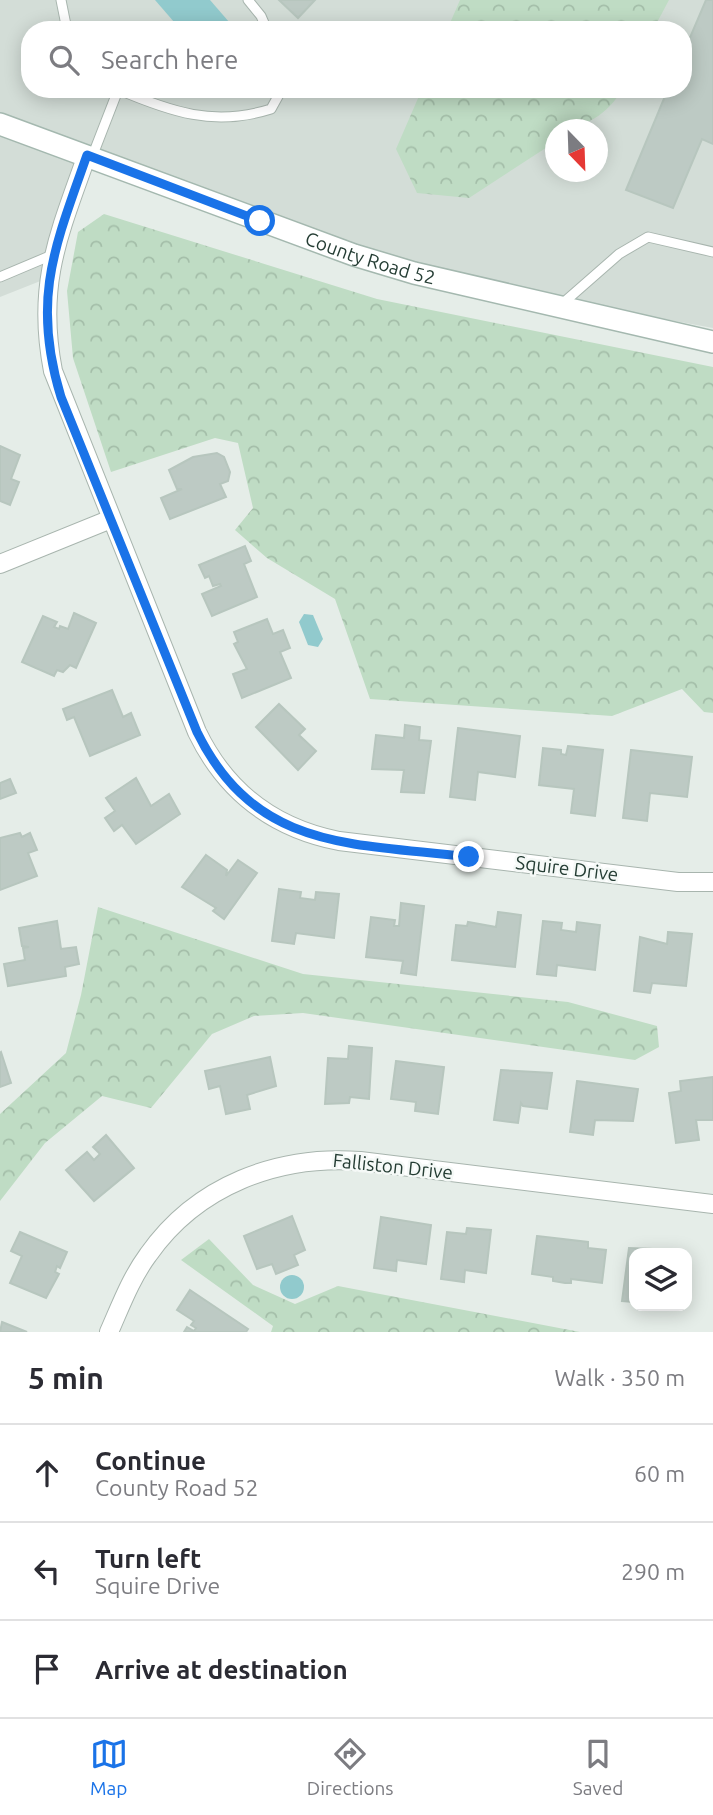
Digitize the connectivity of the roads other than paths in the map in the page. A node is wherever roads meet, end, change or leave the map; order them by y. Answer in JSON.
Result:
{"nodes":[{"id":1,"x":61,"y":0,"type":"edge"},
{"id":2,"x":248,"y":0,"type":"edge"},
{"id":3,"x":65,"y":21,"type":"edge"},
{"id":4,"x":263,"y":21,"type":"edge"},
{"id":5,"x":114,"y":98,"type":"edge"},
{"id":6,"x":139,"y":98,"type":"edge"},
{"id":7,"x":277,"y":98,"type":"edge"},
{"id":8,"x":0,"y":124,"type":"edge"},
{"id":9,"x":89,"y":156,"type":"junction"},
{"id":10,"x":713,"y":253,"type":"edge"},
{"id":11,"x":52,"y":256,"type":"junction"},
{"id":12,"x":0,"y":277,"type":"edge"},
{"id":13,"x":560,"y":306,"type":"junction"},
{"id":14,"x":713,"y":342,"type":"edge"},
{"id":15,"x":111,"y":519,"type":"junction"},
{"id":16,"x":0,"y":564,"type":"edge"},
{"id":17,"x":713,"y":882,"type":"edge"},
{"id":18,"x":713,"y":1204,"type":"edge"},
{"id":19,"x":109,"y":1332,"type":"edge"}],
"edges":[{"from":1,"to":3,"type":"lane"},
{"from":2,"to":4,"type":"lane"},
{"from":5,"to":9,"type":"lane"},
{"from":6,"to":7,"type":"lane"},
{"from":8,"to":9,"type":"main road","name":"County Road 52"},
{"from":9,"to":11,"type":"street","name":"Squire Drive"},
{"from":9,"to":13,"type":"main road","name":"County Road 52"},
{"from":10,"to":13,"type":"lane"},
{"from":11,"to":12,"type":"lane"},
{"from":11,"to":15,"type":"street","name":"Squire Drive"},
{"from":13,"to":14,"type":"main road","name":"County Road 52"},
{"from":15,"to":16,"type":"street"},
{"from":15,"to":17,"type":"street","name":"Squire Drive"},
{"from":18,"to":19,"type":"street","name":"Falliston Drive"}]}
